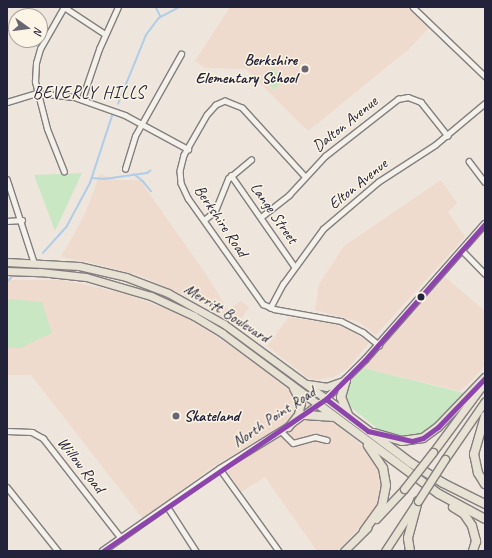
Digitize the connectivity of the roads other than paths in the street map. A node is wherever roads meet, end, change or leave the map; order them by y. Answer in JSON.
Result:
{"nodes":[{"id":1,"x":64,"y":7,"type":"edge"},
{"id":2,"x":118,"y":7,"type":"edge"},
{"id":3,"x":415,"y":7,"type":"edge"},
{"id":4,"x":105,"y":34,"type":"junction"},
{"id":5,"x":181,"y":54,"type":"dead end"},
{"id":6,"x":485,"y":76,"type":"edge"},
{"id":7,"x":36,"y":93,"type":"junction"},
{"id":8,"x":82,"y":99,"type":"junction"},
{"id":9,"x":7,"y":102,"type":"edge"},
{"id":10,"x":485,"y":103,"type":"edge"},
{"id":11,"x":141,"y":124,"type":"junction"},
{"id":12,"x":448,"y":136,"type":"junction"},
{"id":13,"x":188,"y":149,"type":"junction"},
{"id":14,"x":251,"y":160,"type":"dead end"},
{"id":15,"x":469,"y":161,"type":"dead end"},
{"id":16,"x":126,"y":169,"type":"dead end"},
{"id":17,"x":64,"y":172,"type":"dead end"},
{"id":18,"x":231,"y":175,"type":"junction"},
{"id":19,"x":305,"y":177,"type":"junction"},
{"id":20,"x":7,"y":179,"type":"edge"},
{"id":21,"x":485,"y":182,"type":"edge"},
{"id":22,"x":261,"y":217,"type":"junction"},
{"id":23,"x":7,"y":220,"type":"edge"},
{"id":24,"x":22,"y":220,"type":"junction"},
{"id":25,"x":204,"y":220,"type":"junction"},
{"id":26,"x":485,"y":224,"type":"edge"},
{"id":27,"x":462,"y":250,"type":"junction"},
{"id":28,"x":7,"y":262,"type":"edge"},
{"id":29,"x":34,"y":262,"type":"junction"},
{"id":30,"x":66,"y":264,"type":"junction"},
{"id":31,"x":295,"y":267,"type":"junction"},
{"id":32,"x":8,"y":271,"type":"edge"},
{"id":33,"x":34,"y":272,"type":"junction"},
{"id":34,"x":485,"y":274,"type":"edge"},
{"id":35,"x":270,"y":308,"type":"junction"},
{"id":36,"x":378,"y":345,"type":"junction"},
{"id":37,"x":485,"y":378,"type":"edge"},
{"id":38,"x":284,"y":379,"type":"junction"},
{"id":39,"x":346,"y":380,"type":"junction"},
{"id":40,"x":485,"y":382,"type":"edge"},
{"id":41,"x":306,"y":384,"type":"junction"},
{"id":42,"x":326,"y":399,"type":"junction"},
{"id":43,"x":485,"y":401,"type":"edge"},
{"id":44,"x":319,"y":405,"type":"junction"},
{"id":45,"x":305,"y":415,"type":"junction"},
{"id":46,"x":348,"y":415,"type":"junction"},
{"id":47,"x":485,"y":416,"type":"edge"},
{"id":48,"x":336,"y":417,"type":"junction"},
{"id":49,"x":288,"y":427,"type":"junction"},
{"id":50,"x":7,"y":431,"type":"edge"},
{"id":51,"x":281,"y":431,"type":"junction"},
{"id":52,"x":368,"y":431,"type":"junction"},
{"id":53,"x":357,"y":433,"type":"junction"},
{"id":54,"x":327,"y":440,"type":"dead end"},
{"id":55,"x":220,"y":468,"type":"junction"},
{"id":56,"x":485,"y":484,"type":"edge"},
{"id":57,"x":428,"y":486,"type":"junction"},
{"id":58,"x":7,"y":487,"type":"edge"},
{"id":59,"x":418,"y":501,"type":"junction"},
{"id":60,"x":485,"y":504,"type":"edge"},
{"id":61,"x":167,"y":506,"type":"junction"},
{"id":62,"x":485,"y":519,"type":"edge"},
{"id":63,"x":364,"y":531,"type":"junction"},
{"id":64,"x":121,"y":538,"type":"junction"},
{"id":65,"x":58,"y":551,"type":"edge"},
{"id":66,"x":103,"y":551,"type":"edge"},
{"id":67,"x":196,"y":551,"type":"edge"},
{"id":68,"x":279,"y":551,"type":"edge"},
{"id":69,"x":344,"y":551,"type":"edge"},
{"id":70,"x":385,"y":551,"type":"edge"},
{"id":71,"x":410,"y":551,"type":"edge"},
{"id":72,"x":473,"y":551,"type":"edge"}],
"edges":[{"from":1,"to":4,"type":"street"},
{"from":1,"to":7,"type":"street"},
{"from":2,"to":4,"type":"street"},
{"from":3,"to":6,"type":"street"},
{"from":4,"to":8,"type":"street"},
{"from":5,"to":11,"type":"street"},
{"from":7,"to":8,"type":"street"},
{"from":7,"to":9,"type":"street"},
{"from":7,"to":17,"type":"street"},
{"from":8,"to":11,"type":"street"},
{"from":10,"to":12,"type":"street","name":"Elton Avenue"},
{"from":11,"to":13,"type":"street"},
{"from":11,"to":16,"type":"street"},
{"from":12,"to":19,"type":"street","name":"Dalton Avenue"},
{"from":12,"to":31,"type":"street","name":"Elton Avenue"},
{"from":13,"to":19,"type":"street","name":"Berkshire Road"},
{"from":13,"to":25,"type":"street","name":"Berkshire Road"},
{"from":14,"to":18,"type":"street"},
{"from":15,"to":21,"type":"street"},
{"from":18,"to":22,"type":"street","name":"Lange Street"},
{"from":18,"to":25,"type":"street"},
{"from":19,"to":22,"type":"street","name":"Dalton Avenue"},
{"from":20,"to":24,"type":"street"},
{"from":22,"to":31,"type":"street","name":"Lange Street"},
{"from":23,"to":24,"type":"street"},
{"from":24,"to":29,"type":"street"},
{"from":25,"to":35,"type":"street","name":"Berkshire Road"},
{"from":26,"to":27,"type":"street","name":"North Point Road"},
{"from":27,"to":34,"type":"street"},
{"from":27,"to":36,"type":"street","name":"North Point Road"},
{"from":28,"to":29,"type":"main road","name":"Merritt Boulevard"},
{"from":29,"to":30,"type":"main road","name":"Merritt Boulevard"},
{"from":29,"to":32,"type":"main road"},
{"from":30,"to":33,"type":"main road"},
{"from":30,"to":41,"type":"main road","name":"Merritt Boulevard"},
{"from":31,"to":35,"type":"street","name":"Elton Avenue"},
{"from":32,"to":33,"type":"main road","name":"Merritt Boulevard"},
{"from":33,"to":38,"type":"main road","name":"Merritt Boulevard"},
{"from":35,"to":36,"type":"street"},
{"from":36,"to":39,"type":"street","name":"North Point Road"},
{"from":37,"to":52,"type":"highway"},
{"from":38,"to":44,"type":"main road","name":"Merritt Boulevard"},
{"from":38,"to":49,"type":"main road"},
{"from":39,"to":41,"type":"main road"},
{"from":39,"to":42,"type":"street","name":"North Point Road"},
{"from":39,"to":46,"type":"highway"},
{"from":40,"to":63,"type":"main road","bridge":true},
{"from":41,"to":42,"type":"main road","name":"Merritt Boulevard"},
{"from":42,"to":44,"type":"street","name":"North Point Road"},
{"from":42,"to":46,"type":"highway"},
{"from":43,"to":59,"type":"main road","bridge":true},
{"from":44,"to":45,"type":"street","name":"North Point Road"},
{"from":44,"to":48,"type":"highway"},
{"from":45,"to":48,"type":"highway"},
{"from":45,"to":49,"type":"street","name":"North Point Road"},
{"from":46,"to":52,"type":"highway"},
{"from":47,"to":56,"type":"highway"},
{"from":48,"to":53,"type":"highway"},
{"from":49,"to":51,"type":"street","name":"North Point Road"},
{"from":50,"to":64,"type":"street","name":"Willow Road"},
{"from":51,"to":54,"type":"street"},
{"from":51,"to":55,"type":"street","name":"North Point Road"},
{"from":52,"to":60,"type":"highway"},
{"from":53,"to":57,"type":"highway"},
{"from":53,"to":63,"type":"highway"},
{"from":55,"to":61,"type":"street","name":"North Point Road"},
{"from":55,"to":68,"type":"street"},
{"from":57,"to":62,"type":"highway"},
{"from":57,"to":72,"type":"highway"},
{"from":58,"to":65,"type":"street"},
{"from":59,"to":70,"type":"main road"},
{"from":59,"to":71,"type":"highway"},
{"from":61,"to":64,"type":"street","name":"North Point Road"},
{"from":61,"to":67,"type":"street"},
{"from":63,"to":69,"type":"main road"},
{"from":64,"to":66,"type":"street","name":"North Point Road"}]}
